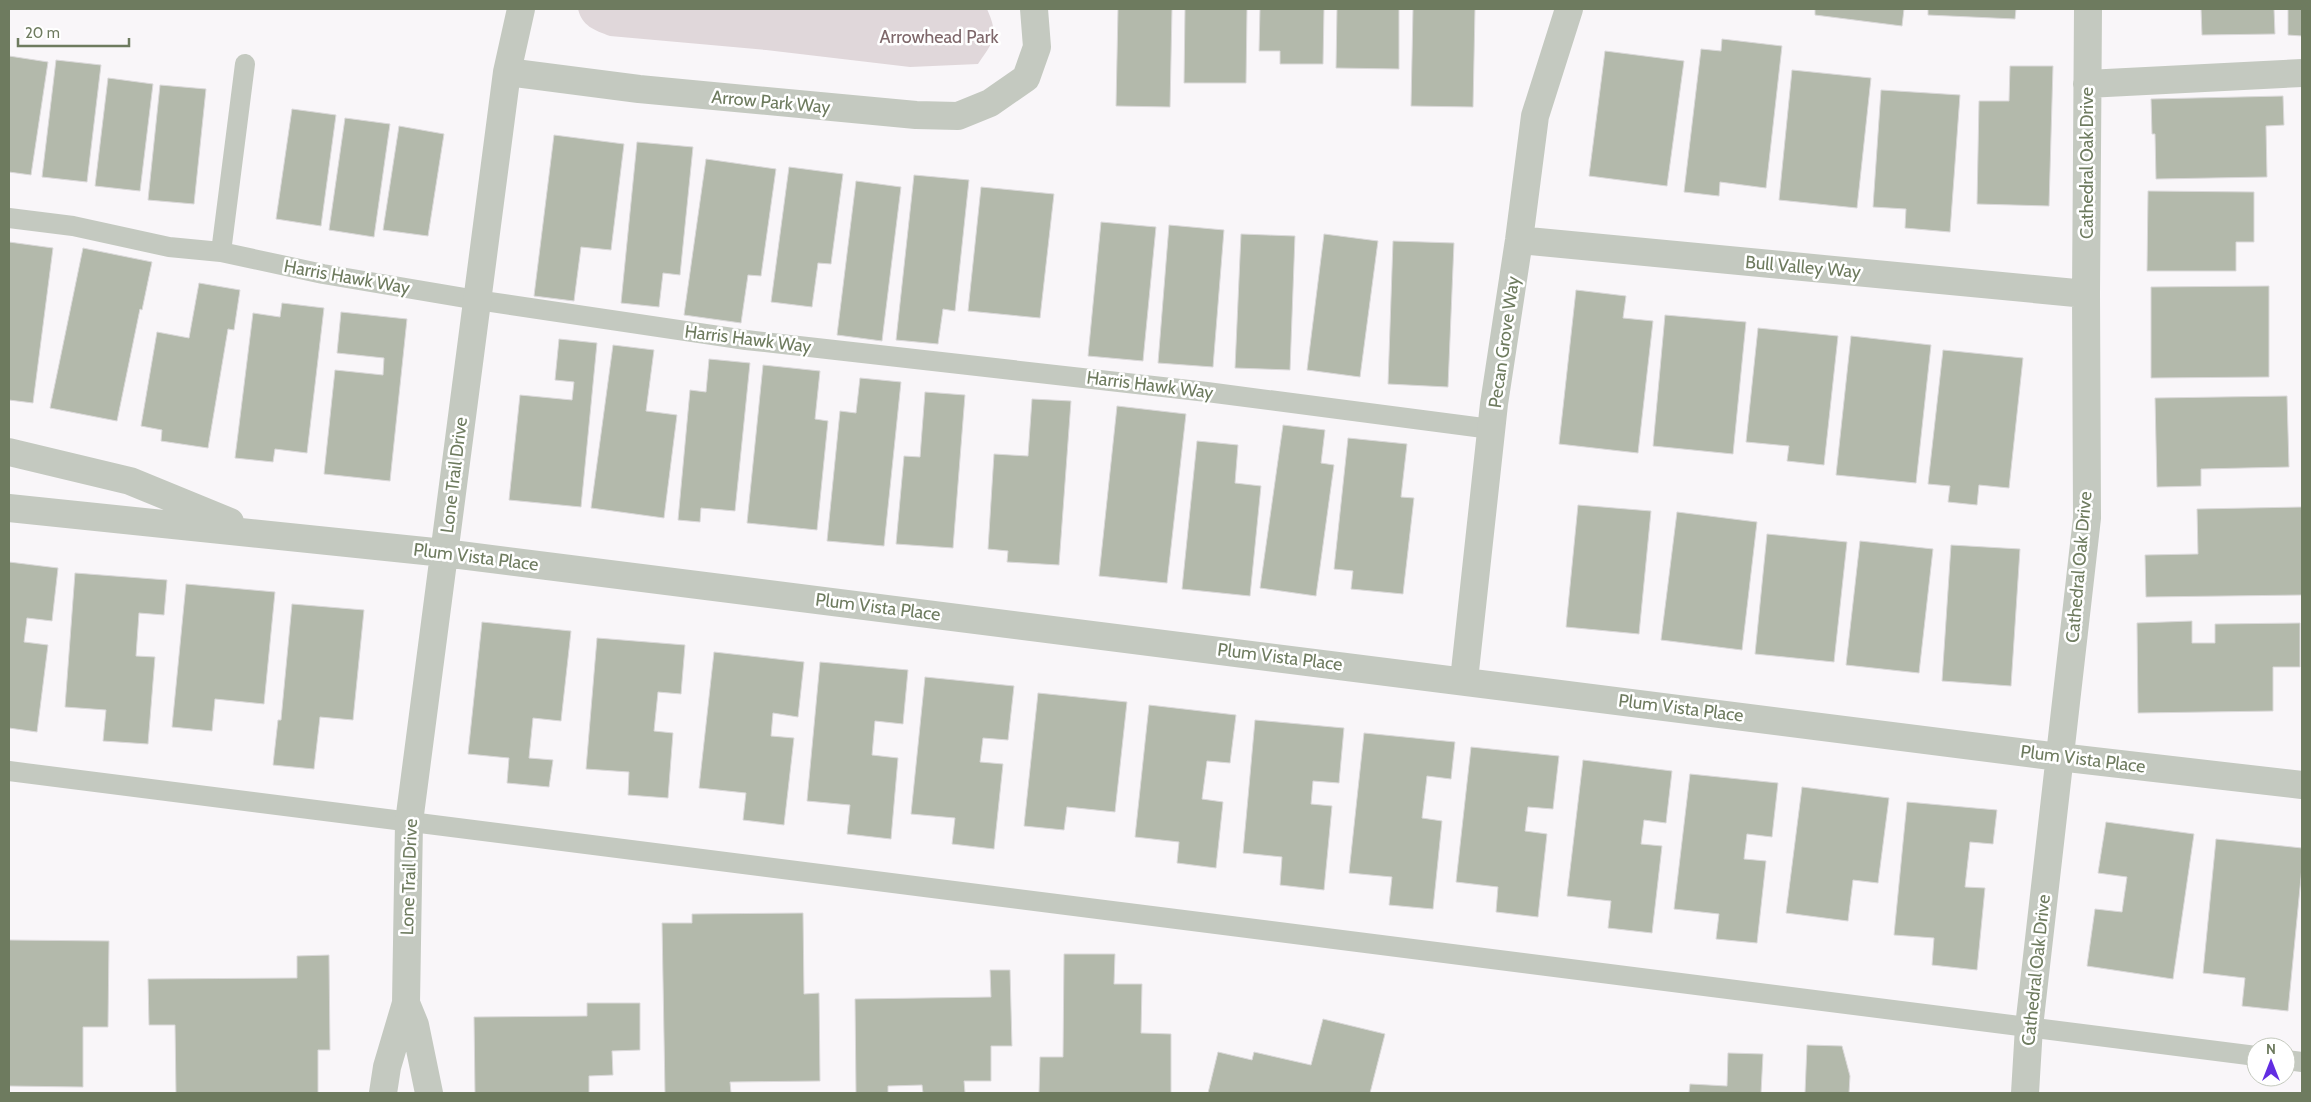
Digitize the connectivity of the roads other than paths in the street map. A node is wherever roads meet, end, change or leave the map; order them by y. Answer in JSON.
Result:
{"nodes":[{"id":1,"x":521,"y":9,"type":"edge"},
{"id":2,"x":1034,"y":9,"type":"edge"},
{"id":3,"x":1569,"y":9,"type":"edge"},
{"id":4,"x":2088,"y":9,"type":"edge"},
{"id":5,"x":245,"y":64,"type":"dead end"},
{"id":6,"x":507,"y":72,"type":"junction"},
{"id":7,"x":2302,"y":73,"type":"edge"},
{"id":8,"x":2087,"y":84,"type":"junction"},
{"id":9,"x":9,"y":218,"type":"edge"},
{"id":10,"x":1519,"y":240,"type":"junction"},
{"id":11,"x":220,"y":252,"type":"junction"},
{"id":12,"x":2086,"y":294,"type":"junction"},
{"id":13,"x":477,"y":300,"type":"junction"},
{"id":14,"x":1491,"y":429,"type":"junction"},
{"id":15,"x":9,"y":452,"type":"edge"},
{"id":16,"x":9,"y":508,"type":"edge"},
{"id":17,"x":256,"y":534,"type":"junction"},
{"id":18,"x":444,"y":552,"type":"junction"},
{"id":19,"x":1464,"y":680,"type":"junction"},
{"id":20,"x":2059,"y":757,"type":"junction"},
{"id":21,"x":9,"y":771,"type":"edge"},
{"id":22,"x":2302,"y":785,"type":"edge"},
{"id":23,"x":409,"y":822,"type":"junction"},
{"id":24,"x":406,"y":1003,"type":"junction"},
{"id":25,"x":2029,"y":1027,"type":"junction"},
{"id":26,"x":2246,"y":1055,"type":"edge"},
{"id":27,"x":383,"y":1093,"type":"edge"},
{"id":28,"x":430,"y":1093,"type":"edge"},
{"id":29,"x":2026,"y":1093,"type":"edge"}],
"edges":[{"from":1,"to":6,"type":"street","name":"Lone Trail Drive"},
{"from":2,"to":6,"type":"street","name":"Arrow Park Way"},
{"from":3,"to":10,"type":"street","name":"Pecan Grove Way"},
{"from":4,"to":8,"type":"street","name":"Cathedral Oak Drive"},
{"from":5,"to":11,"type":"lane"},
{"from":6,"to":13,"type":"street","name":"Lone Trail Drive"},
{"from":7,"to":8,"type":"street"},
{"from":8,"to":12,"type":"street","name":"Cathedral Oak Drive"},
{"from":9,"to":11,"type":"lane","name":"Harris Hawk Way"},
{"from":10,"to":12,"type":"street","name":"Bull Valley Way"},
{"from":10,"to":14,"type":"street","name":"Pecan Grove Way"},
{"from":11,"to":13,"type":"lane","name":"Harris Hawk Way"},
{"from":12,"to":20,"type":"street","name":"Cathedral Oak Drive"},
{"from":13,"to":14,"type":"lane","name":"Harris Hawk Way"},
{"from":13,"to":18,"type":"street","name":"Lone Trail Drive"},
{"from":14,"to":19,"type":"street","name":"Pecan Grove Way"},
{"from":15,"to":17,"type":"street","name":"Plum Vista Place"},
{"from":16,"to":17,"type":"street","name":"Plum Vista Place"},
{"from":17,"to":18,"type":"street","name":"Plum Vista Place"},
{"from":18,"to":19,"type":"street","name":"Plum Vista Place"},
{"from":18,"to":23,"type":"street","name":"Lone Trail Drive"},
{"from":19,"to":20,"type":"street","name":"Plum Vista Place"},
{"from":20,"to":22,"type":"street","name":"Plum Vista Place"},
{"from":20,"to":25,"type":"street","name":"Cathedral Oak Drive"},
{"from":21,"to":23,"type":"lane"},
{"from":23,"to":24,"type":"street","name":"Lone Trail Drive"},
{"from":23,"to":25,"type":"lane"},
{"from":24,"to":27,"type":"street","name":"Lone Trail Drive"},
{"from":24,"to":28,"type":"street","name":"Lone Trail Drive"},
{"from":25,"to":26,"type":"lane"},
{"from":25,"to":29,"type":"street","name":"Cathedral Oak Drive"}]}
